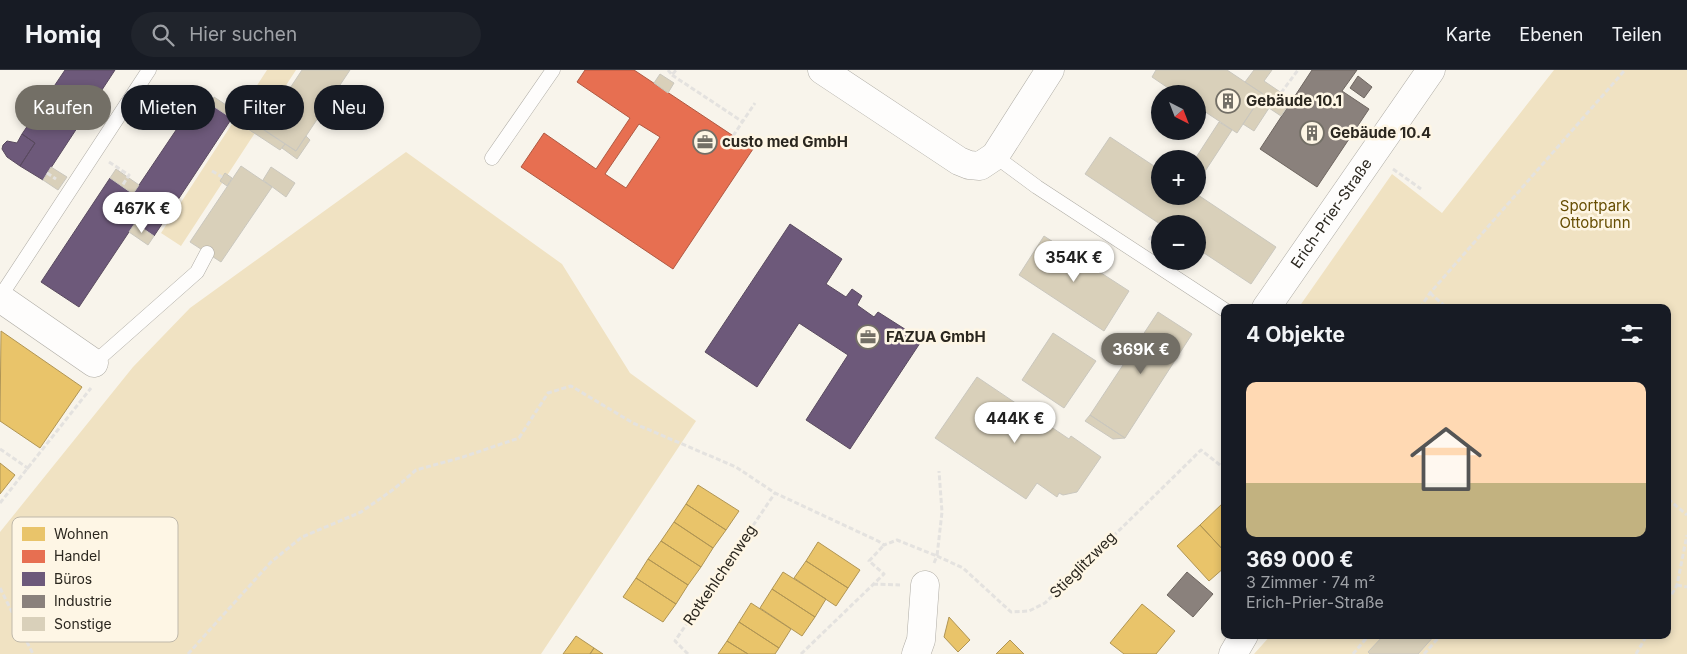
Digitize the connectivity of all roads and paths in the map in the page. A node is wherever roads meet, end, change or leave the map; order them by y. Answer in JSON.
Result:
{"nodes":[{"id":1,"x":149,"y":70,"type":"edge"},
{"id":2,"x":553,"y":70,"type":"edge"},
{"id":3,"x":668,"y":70,"type":"edge"},
{"id":4,"x":676,"y":70,"type":"edge"},
{"id":5,"x":822,"y":70,"type":"edge"},
{"id":6,"x":1050,"y":70,"type":"edge"},
{"id":7,"x":1298,"y":70,"type":"edge"},
{"id":8,"x":1431,"y":70,"type":"edge"},
{"id":9,"x":1625,"y":70,"type":"edge"},
{"id":10,"x":672,"y":74,"type":"junction"},
{"id":11,"x":1281,"y":93,"type":"dead end"},
{"id":12,"x":755,"y":103,"type":"dead end"},
{"id":13,"x":743,"y":122,"type":"junction"},
{"id":14,"x":733,"y":136,"type":"dead end"},
{"id":15,"x":95,"y":153,"type":"junction"},
{"id":16,"x":1373,"y":154,"type":"junction"},
{"id":17,"x":995,"y":156,"type":"junction"},
{"id":18,"x":492,"y":158,"type":"dead end"},
{"id":19,"x":212,"y":171,"type":"dead end"},
{"id":20,"x":222,"y":177,"type":"dead end"},
{"id":21,"x":122,"y":186,"type":"dead end"},
{"id":22,"x":1421,"y":189,"type":"dead end"},
{"id":23,"x":207,"y":253,"type":"dead end"},
{"id":24,"x":1430,"y":293,"type":"junction"},
{"id":25,"x":0,"y":298,"type":"edge"},
{"id":26,"x":1269,"y":304,"type":"edge"},
{"id":27,"x":1423,"y":304,"type":"edge"},
{"id":28,"x":1442,"y":304,"type":"edge"},
{"id":29,"x":1221,"y":307,"type":"edge"},
{"id":30,"x":94,"y":363,"type":"junction"},
{"id":31,"x":0,"y":449,"type":"edge"},
{"id":32,"x":1221,"y":466,"type":"edge"},
{"id":33,"x":29,"y":469,"type":"junction"},
{"id":34,"x":939,"y":471,"type":"dead end"},
{"id":35,"x":775,"y":493,"type":"junction"},
{"id":36,"x":1671,"y":502,"type":"edge"},
{"id":37,"x":0,"y":504,"type":"edge"},
{"id":38,"x":1687,"y":515,"type":"edge"},
{"id":39,"x":1687,"y":535,"type":"edge"},
{"id":40,"x":884,"y":544,"type":"junction"},
{"id":41,"x":937,"y":556,"type":"junction"},
{"id":42,"x":928,"y":576,"type":"joint"},
{"id":43,"x":1678,"y":585,"type":"junction"},
{"id":44,"x":1687,"y":587,"type":"edge"},
{"id":45,"x":0,"y":588,"type":"edge"},
{"id":46,"x":1671,"y":596,"type":"edge"},
{"id":47,"x":12,"y":612,"type":"edge"},
{"id":48,"x":1242,"y":639,"type":"edge"},
{"id":49,"x":1366,"y":639,"type":"edge"},
{"id":50,"x":1437,"y":639,"type":"edge"},
{"id":51,"x":1645,"y":639,"type":"edge"},
{"id":52,"x":27,"y":642,"type":"edge"},
{"id":53,"x":33,"y":654,"type":"edge"},
{"id":54,"x":188,"y":654,"type":"edge"},
{"id":55,"x":688,"y":654,"type":"edge"},
{"id":56,"x":801,"y":654,"type":"edge"},
{"id":57,"x":916,"y":654,"type":"edge"},
{"id":58,"x":1233,"y":654,"type":"edge"},
{"id":59,"x":1353,"y":654,"type":"edge"},
{"id":60,"x":1424,"y":654,"type":"edge"},
{"id":61,"x":1636,"y":654,"type":"edge"}],
"edges":[{"from":1,"to":15,"type":"lane"},
{"from":2,"to":18,"type":"lane"},
{"from":3,"to":10,"type":"path"},
{"from":4,"to":10,"type":"path"},
{"from":5,"to":17,"type":"street"},
{"from":6,"to":17,"type":"street"},
{"from":7,"to":11,"type":"path"},
{"from":8,"to":16,"type":"street","name":"Erich-Prier-Straße"},
{"from":9,"to":24,"type":"path"},
{"from":10,"to":13,"type":"path"},
{"from":12,"to":13,"type":"path"},
{"from":13,"to":14,"type":"path"},
{"from":15,"to":21,"type":"path"},
{"from":15,"to":25,"type":"lane"},
{"from":16,"to":22,"type":"path"},
{"from":16,"to":26,"type":"street","name":"Erich-Prier-Straße"},
{"from":17,"to":29,"type":"lane"},
{"from":19,"to":20,"type":"path"},
{"from":23,"to":30,"type":"lane"},
{"from":24,"to":27,"type":"path"},
{"from":24,"to":28,"type":"path"},
{"from":25,"to":30,"type":"street"},
{"from":30,"to":33,"type":"path"},
{"from":31,"to":33,"type":"path"},
{"from":32,"to":41,"type":"path","name":"Stieglitzweg"},
{"from":33,"to":37,"type":"path"},
{"from":34,"to":41,"type":"path"},
{"from":35,"to":40,"type":"path"},
{"from":35,"to":54,"type":"path"},
{"from":35,"to":55,"type":"path","name":"Rotkehlchenweg"},
{"from":36,"to":38,"type":"path"},
{"from":39,"to":43,"type":"path"},
{"from":40,"to":41,"type":"path"},
{"from":40,"to":56,"type":"path"},
{"from":41,"to":42,"type":"path"},
{"from":42,"to":57,"type":"street"},
{"from":43,"to":44,"type":"path"},
{"from":43,"to":46,"type":"path"},
{"from":45,"to":47,"type":"path"},
{"from":48,"to":58,"type":"street"},
{"from":49,"to":59,"type":"path"},
{"from":50,"to":60,"type":"path"},
{"from":51,"to":61,"type":"path"},
{"from":52,"to":53,"type":"path"}]}
